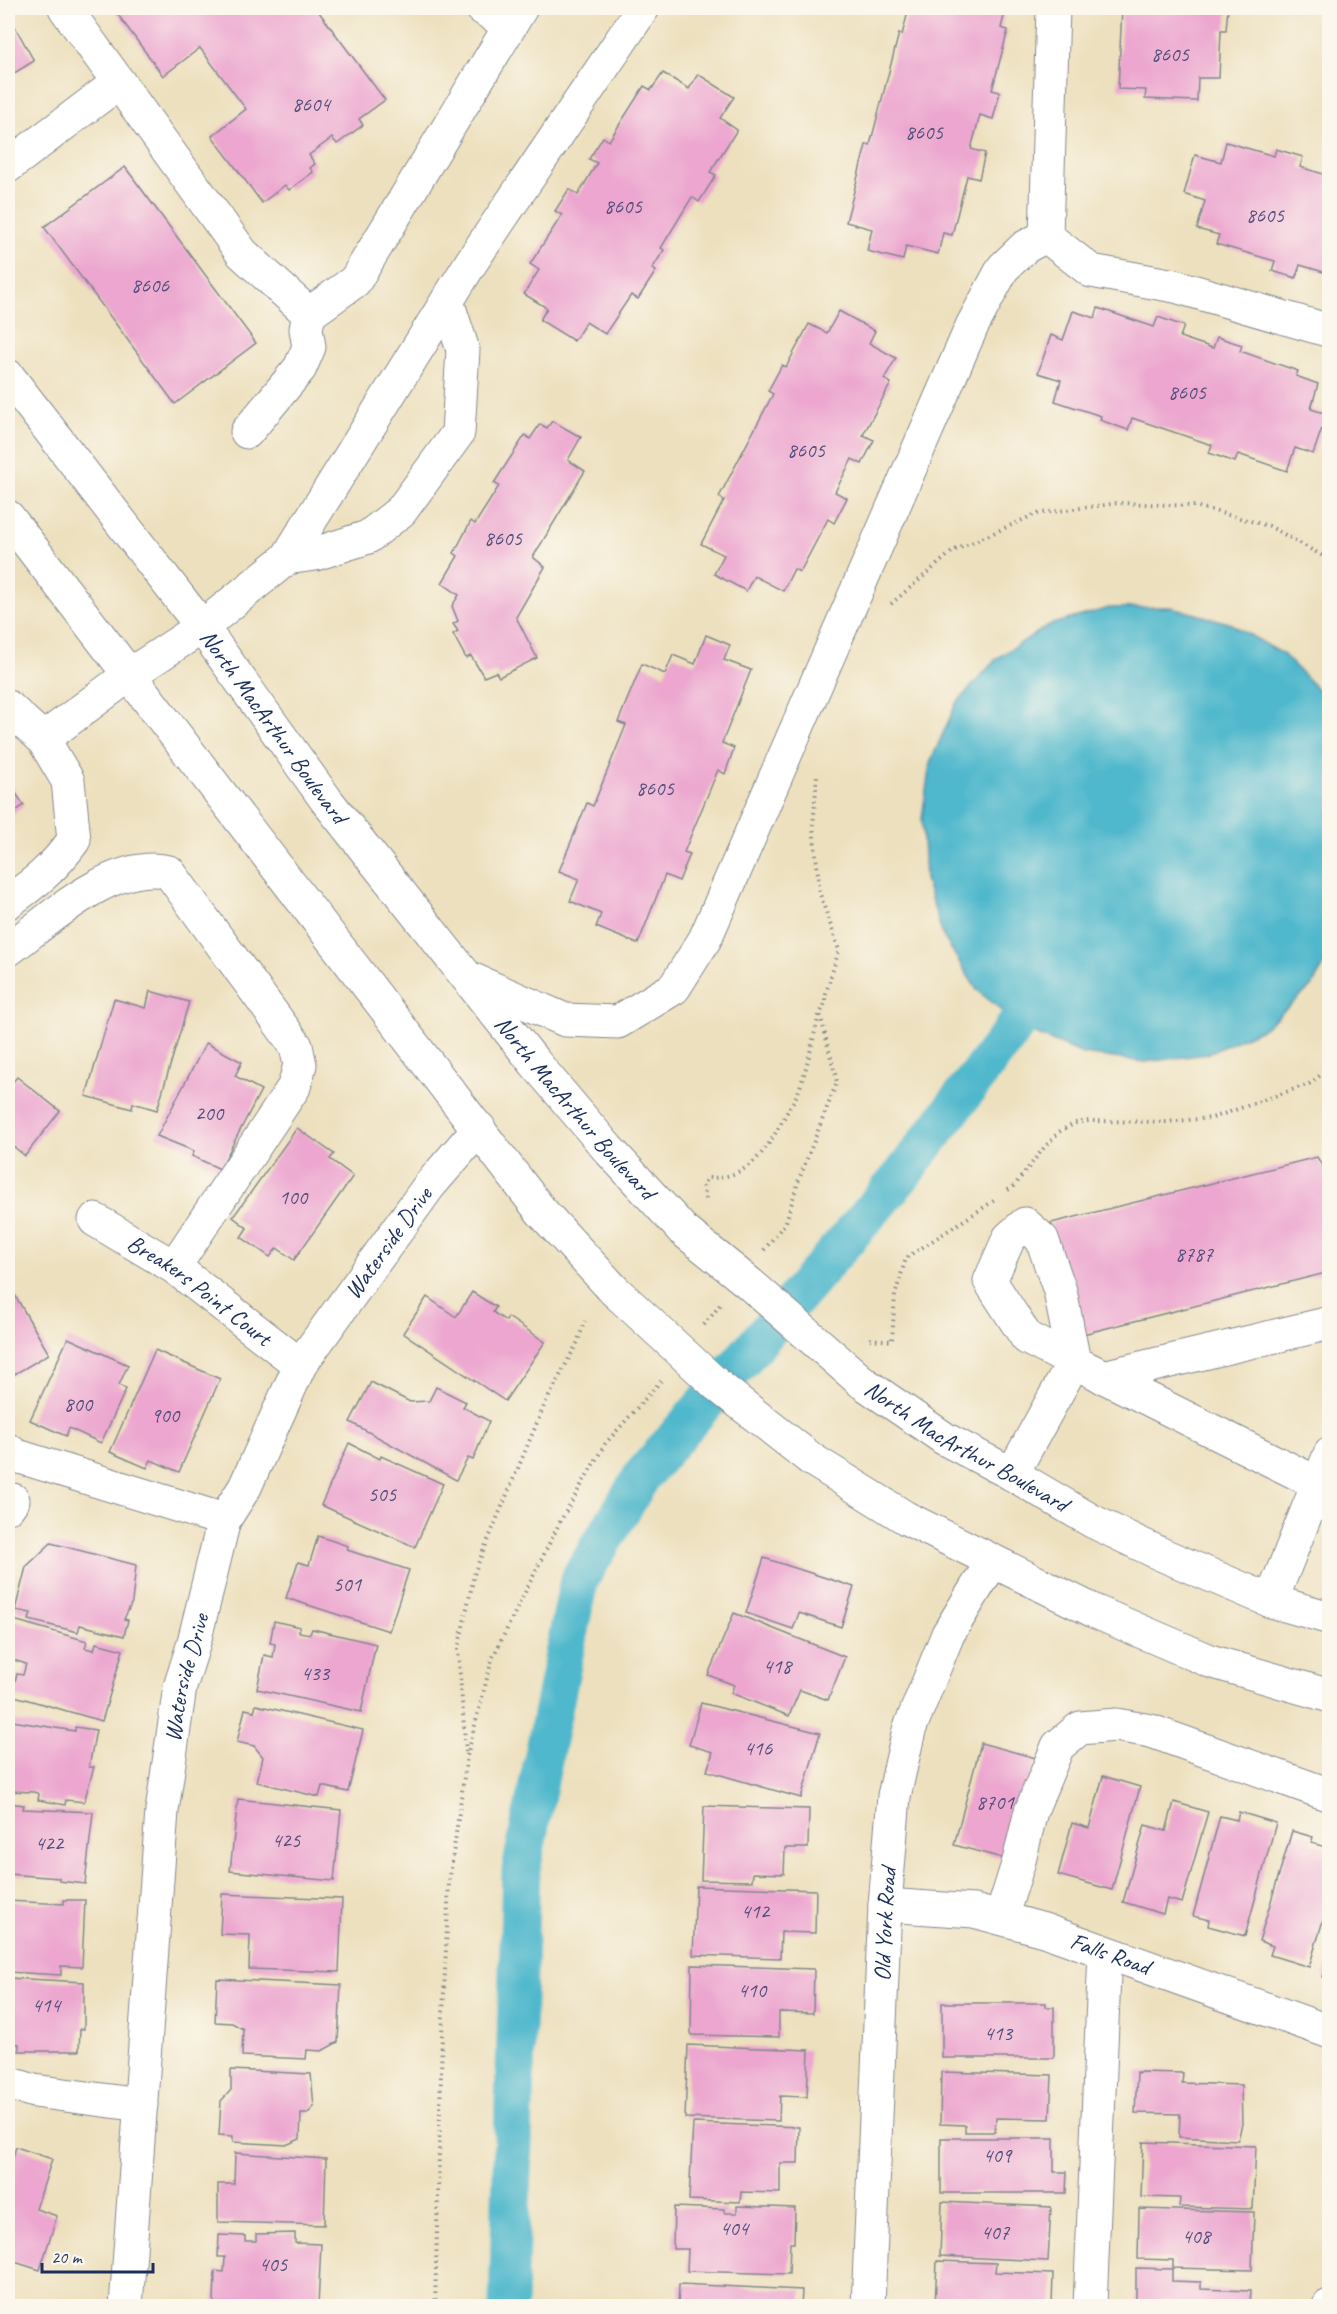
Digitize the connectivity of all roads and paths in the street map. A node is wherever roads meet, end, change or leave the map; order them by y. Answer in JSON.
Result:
{"nodes":[{"id":1,"x":65,"y":8,"type":"edge"},
{"id":2,"x":482,"y":8,"type":"edge"},
{"id":3,"x":643,"y":8,"type":"edge"},
{"id":4,"x":1053,"y":8,"type":"edge"},
{"id":5,"x":515,"y":16,"type":"edge"},
{"id":6,"x":117,"y":82,"type":"junction"},
{"id":7,"x":8,"y":166,"type":"edge"},
{"id":8,"x":1046,"y":236,"type":"junction"},
{"id":9,"x":447,"y":301,"type":"junction"},
{"id":10,"x":309,"y":314,"type":"junction"},
{"id":11,"x":1329,"y":332,"type":"edge"},
{"id":12,"x":8,"y":376,"type":"edge"},
{"id":13,"x":247,"y":432,"type":"dead end"},
{"id":14,"x":8,"y":517,"type":"edge"},
{"id":15,"x":287,"y":558,"type":"junction"},
{"id":16,"x":202,"y":627,"type":"junction"},
{"id":17,"x":129,"y":675,"type":"junction"},
{"id":18,"x":8,"y":707,"type":"edge"},
{"id":19,"x":43,"y":739,"type":"junction"},
{"id":20,"x":8,"y":902,"type":"edge"},
{"id":21,"x":8,"y":950,"type":"edge"},
{"id":22,"x":469,"y":978,"type":"junction"},
{"id":23,"x":820,"y":1014,"type":"dead end"},
{"id":24,"x":1329,"y":1068,"type":"edge"},
{"id":25,"x":479,"y":1128,"type":"junction"},
{"id":26,"x":1005,"y":1192,"type":"dead end"},
{"id":27,"x":706,"y":1199,"type":"dead end"},
{"id":28,"x":996,"y":1199,"type":"dead end"},
{"id":29,"x":95,"y":1220,"type":"dead end"},
{"id":30,"x":174,"y":1267,"type":"junction"},
{"id":31,"x":585,"y":1322,"type":"dead end"},
{"id":32,"x":1329,"y":1323,"type":"edge"},
{"id":33,"x":870,"y":1339,"type":"dead end"},
{"id":34,"x":300,"y":1365,"type":"junction"},
{"id":35,"x":1103,"y":1377,"type":"junction"},
{"id":36,"x":8,"y":1450,"type":"edge"},
{"id":37,"x":1329,"y":1454,"type":"edge"},
{"id":38,"x":1012,"y":1474,"type":"junction"},
{"id":39,"x":1324,"y":1485,"type":"edge"},
{"id":40,"x":224,"y":1520,"type":"junction"},
{"id":41,"x":992,"y":1562,"type":"junction"},
{"id":42,"x":1271,"y":1601,"type":"junction"},
{"id":43,"x":1329,"y":1618,"type":"edge"},
{"id":44,"x":1329,"y":1696,"type":"edge"},
{"id":45,"x":467,"y":1756,"type":"dead end"},
{"id":46,"x":1329,"y":1795,"type":"edge"},
{"id":47,"x":885,"y":1905,"type":"junction"},
{"id":48,"x":1001,"y":1918,"type":"junction"},
{"id":49,"x":1105,"y":1952,"type":"junction"},
{"id":50,"x":1329,"y":2032,"type":"edge"},
{"id":51,"x":8,"y":2083,"type":"edge"},
{"id":52,"x":141,"y":2105,"type":"junction"},
{"id":53,"x":126,"y":2307,"type":"edge"},
{"id":54,"x":868,"y":2307,"type":"edge"},
{"id":55,"x":1090,"y":2307,"type":"edge"}],
"edges":[{"from":1,"to":6,"type":"main road"},
{"from":2,"to":5,"type":"main road"},
{"from":3,"to":9,"type":"main road"},
{"from":4,"to":8,"type":"main road"},
{"from":5,"to":10,"type":"main road"},
{"from":6,"to":7,"type":"main road"},
{"from":6,"to":10,"type":"main road"},
{"from":8,"to":11,"type":"main road"},
{"from":8,"to":22,"type":"main road"},
{"from":9,"to":15,"type":"main road"},
{"from":9,"to":15,"type":"main road"},
{"from":10,"to":13,"type":"main road"},
{"from":12,"to":16,"type":"main road","name":"North MacArthur Boulevard"},
{"from":14,"to":17,"type":"main road"},
{"from":15,"to":16,"type":"main road"},
{"from":16,"to":17,"type":"main road"},
{"from":16,"to":22,"type":"main road","name":"North MacArthur Boulevard"},
{"from":17,"to":19,"type":"main road"},
{"from":17,"to":25,"type":"main road"},
{"from":18,"to":19,"type":"main road"},
{"from":19,"to":20,"type":"main road"},
{"from":21,"to":30,"type":"main road"},
{"from":22,"to":38,"type":"main road","name":"North MacArthur Boulevard","bridge":true},
{"from":23,"to":27,"type":"path"},
{"from":24,"to":26,"type":"path"},
{"from":25,"to":34,"type":"main road","name":"Waterside Drive"},
{"from":25,"to":41,"type":"main road","bridge":true},
{"from":28,"to":33,"type":"path"},
{"from":29,"to":30,"type":"main road","name":"Breakers Point Court"},
{"from":30,"to":34,"type":"main road","name":"Breakers Point Court"},
{"from":31,"to":45,"type":"path"},
{"from":32,"to":35,"type":"main road"},
{"from":34,"to":40,"type":"main road","name":"Waterside Drive"},
{"from":35,"to":38,"type":"main road"},
{"from":35,"to":39,"type":"main road"},
{"from":36,"to":40,"type":"main road"},
{"from":37,"to":39,"type":"main road"},
{"from":38,"to":42,"type":"main road","name":"North MacArthur Boulevard"},
{"from":39,"to":42,"type":"main road"},
{"from":40,"to":52,"type":"main road","name":"Waterside Drive"},
{"from":41,"to":44,"type":"main road"},
{"from":41,"to":47,"type":"main road","name":"Old York Road"},
{"from":42,"to":43,"type":"main road","name":"North MacArthur Boulevard"},
{"from":46,"to":48,"type":"main road"},
{"from":47,"to":48,"type":"main road","name":"Falls Road"},
{"from":47,"to":54,"type":"main road","name":"Old York Road"},
{"from":48,"to":49,"type":"main road","name":"Falls Road"},
{"from":49,"to":50,"type":"main road","name":"Falls Road"},
{"from":49,"to":55,"type":"main road"},
{"from":51,"to":52,"type":"main road"},
{"from":52,"to":53,"type":"main road","name":"Waterside Drive"}]}
